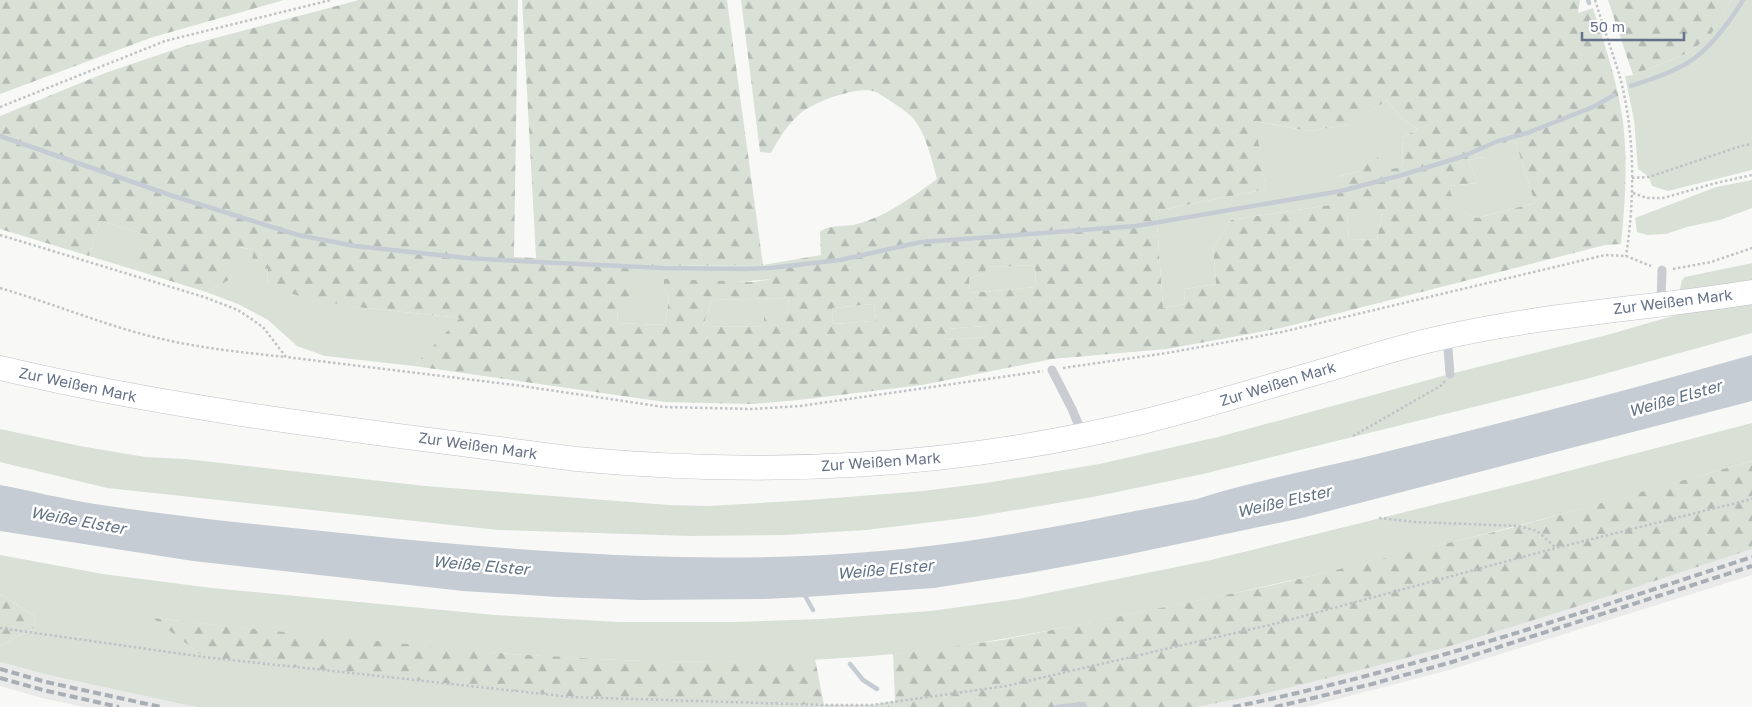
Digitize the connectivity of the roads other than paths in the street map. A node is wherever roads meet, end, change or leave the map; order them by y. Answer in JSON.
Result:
{"nodes":[{"id":1,"x":1662,"y":270,"type":"road end"},
{"id":2,"x":1752,"y":292,"type":"edge"},
{"id":3,"x":1661,"y":304,"type":"junction"},
{"id":4,"x":1447,"y":336,"type":"junction"},
{"id":5,"x":0,"y":368,"type":"edge"},
{"id":6,"x":1052,"y":370,"type":"road end"},
{"id":7,"x":1450,"y":374,"type":"road end"},
{"id":8,"x":1083,"y":436,"type":"junction"}],
"edges":[{"from":1,"to":3,"type":"lane"},
{"from":2,"to":3,"type":"main road","name":"Zur Weißen Mark"},
{"from":3,"to":4,"type":"main road","name":"Zur Weißen Mark"},
{"from":4,"to":7,"type":"lane"},
{"from":4,"to":8,"type":"main road","name":"Zur Weißen Mark"},
{"from":5,"to":8,"type":"main road","name":"Zur Weißen Mark"},
{"from":6,"to":8,"type":"lane"}]}
